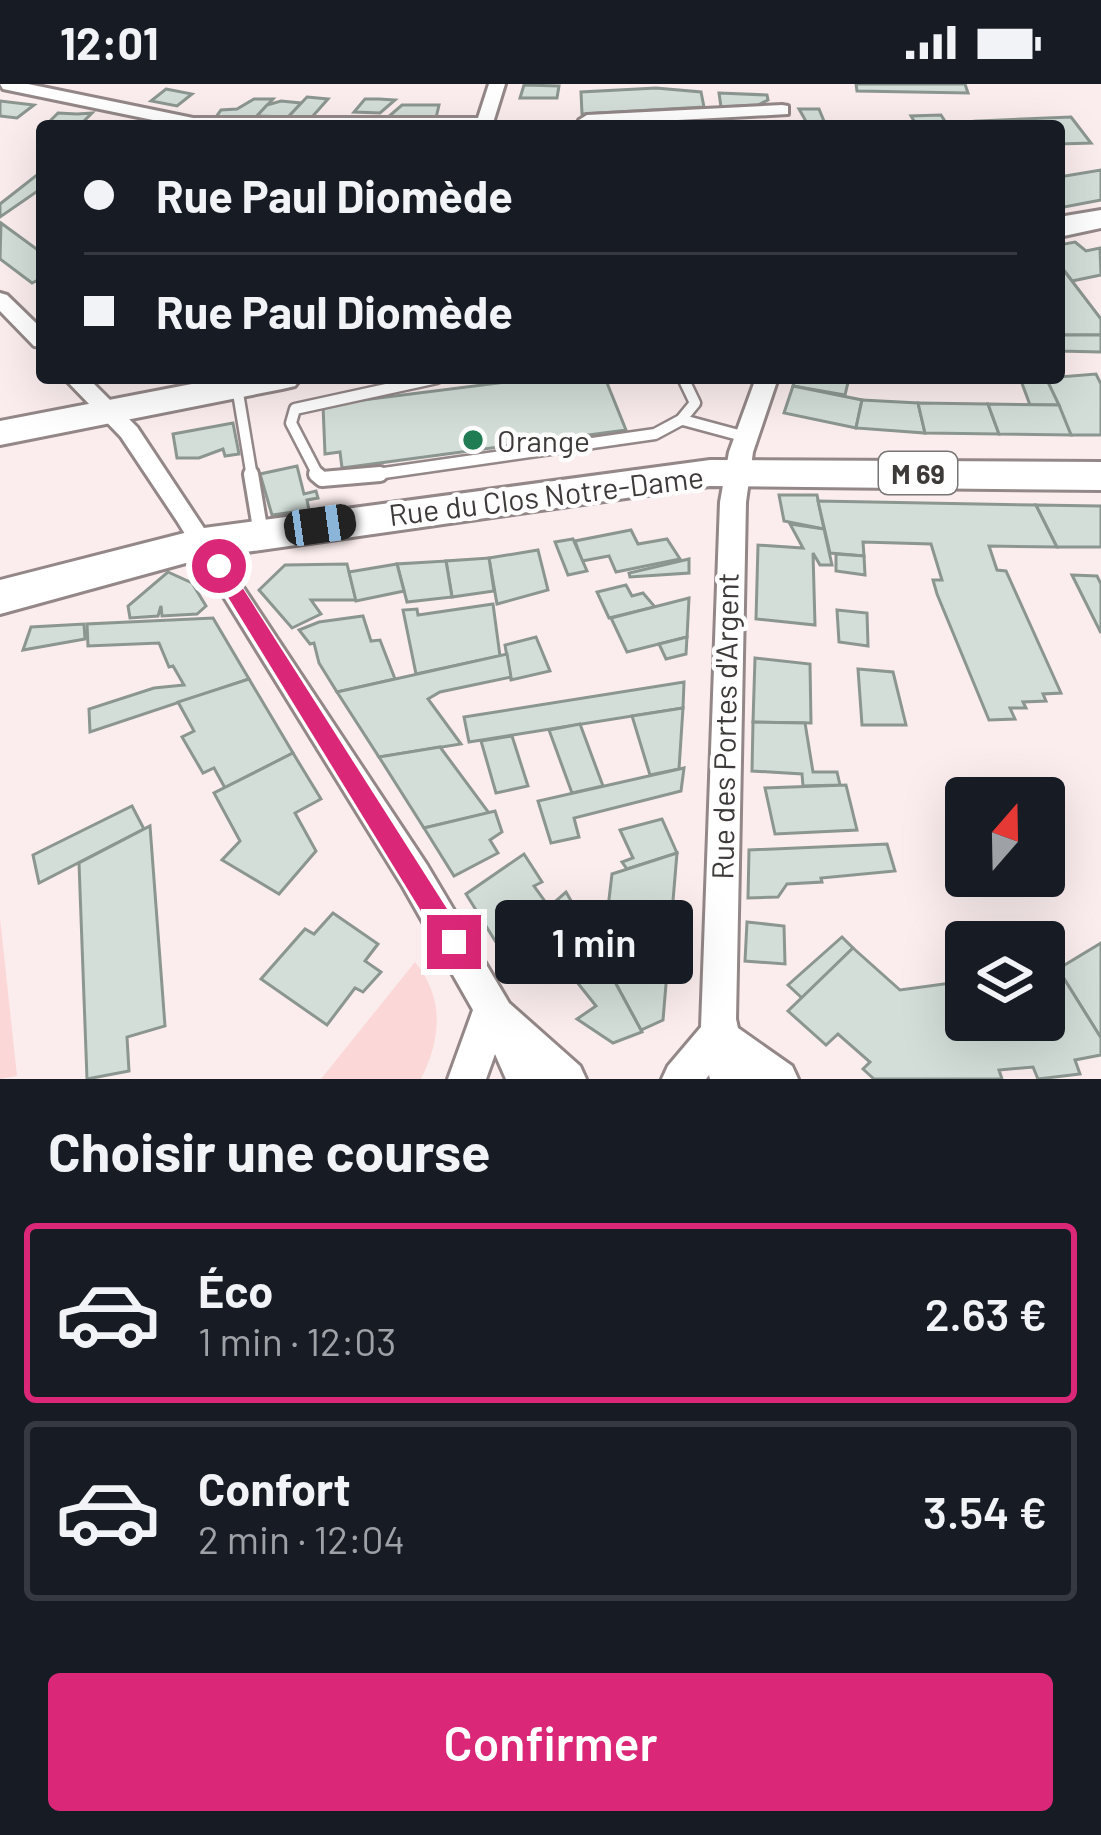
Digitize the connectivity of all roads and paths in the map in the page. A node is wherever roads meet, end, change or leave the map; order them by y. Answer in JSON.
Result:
{"nodes":[{"id":1,"x":3,"y":84,"type":"edge"},
{"id":2,"x":497,"y":84,"type":"edge"},
{"id":3,"x":778,"y":84,"type":"edge"},
{"id":4,"x":784,"y":118,"type":"edge"},
{"id":5,"x":184,"y":120,"type":"edge"},
{"id":6,"x":485,"y":120,"type":"edge"},
{"id":7,"x":587,"y":120,"type":"dead end"},
{"id":8,"x":1101,"y":219,"type":"edge"},
{"id":9,"x":1065,"y":226,"type":"edge"},
{"id":10,"x":0,"y":299,"type":"edge"},
{"id":11,"x":36,"y":330,"type":"edge"},
{"id":12,"x":81,"y":384,"type":"edge"},
{"id":13,"x":228,"y":384,"type":"edge"},
{"id":14,"x":237,"y":384,"type":"edge"},
{"id":15,"x":409,"y":384,"type":"edge"},
{"id":16,"x":686,"y":384,"type":"edge"},
{"id":17,"x":765,"y":384,"type":"edge"},
{"id":18,"x":108,"y":412,"type":"junction"},
{"id":19,"x":683,"y":420,"type":"junction"},
{"id":20,"x":0,"y":433,"type":"edge"},
{"id":21,"x":741,"y":455,"type":"junction"},
{"id":22,"x":1101,"y":476,"type":"edge"},
{"id":23,"x":261,"y":534,"type":"junction"},
{"id":24,"x":204,"y":543,"type":"junction"},
{"id":25,"x":0,"y":597,"type":"edge"},
{"id":26,"x":492,"y":1008,"type":"junction"},
{"id":27,"x":718,"y":1036,"type":"junction"},
{"id":28,"x":467,"y":1079,"type":"edge"},
{"id":29,"x":526,"y":1079,"type":"edge"},
{"id":30,"x":567,"y":1079,"type":"edge"},
{"id":31,"x":681,"y":1079,"type":"edge"},
{"id":32,"x":729,"y":1079,"type":"edge"},
{"id":33,"x":779,"y":1079,"type":"edge"}],
"edges":[{"from":1,"to":5,"type":"street"},
{"from":2,"to":6,"type":"street"},
{"from":3,"to":4,"type":"street"},
{"from":4,"to":7,"type":"street"},
{"from":8,"to":9,"type":"main road"},
{"from":10,"to":11,"type":"street"},
{"from":12,"to":18,"type":"street"},
{"from":13,"to":18,"type":"main road"},
{"from":14,"to":23,"type":"lane"},
{"from":15,"to":19,"type":"lane"},
{"from":16,"to":19,"type":"lane"},
{"from":17,"to":21,"type":"street","name":"Rue des Portes d'Argent"},
{"from":18,"to":20,"type":"main road"},
{"from":18,"to":24,"type":"street"},
{"from":19,"to":21,"type":"lane"},
{"from":21,"to":22,"type":"main road","name":"Rue du Clos Notre-Dame","number":"M 69"},
{"from":21,"to":23,"type":"main road","name":"Rue du Clos Notre-Dame","number":"M 69"},
{"from":21,"to":27,"type":"street","name":"Rue des Portes d'Argent"},
{"from":23,"to":24,"type":"main road","name":"Rue du Clos Notre-Dame","number":"M 69"},
{"from":24,"to":25,"type":"main road","name":"Rue du Clos Notre-Dame","number":"M 69"},
{"from":24,"to":26,"type":"street"},
{"from":26,"to":28,"type":"street"},
{"from":26,"to":29,"type":"street"},
{"from":26,"to":30,"type":"street"},
{"from":27,"to":31,"type":"street"},
{"from":27,"to":32,"type":"street","name":"Rue des Portes d'Argent"},
{"from":27,"to":33,"type":"street"}]}
